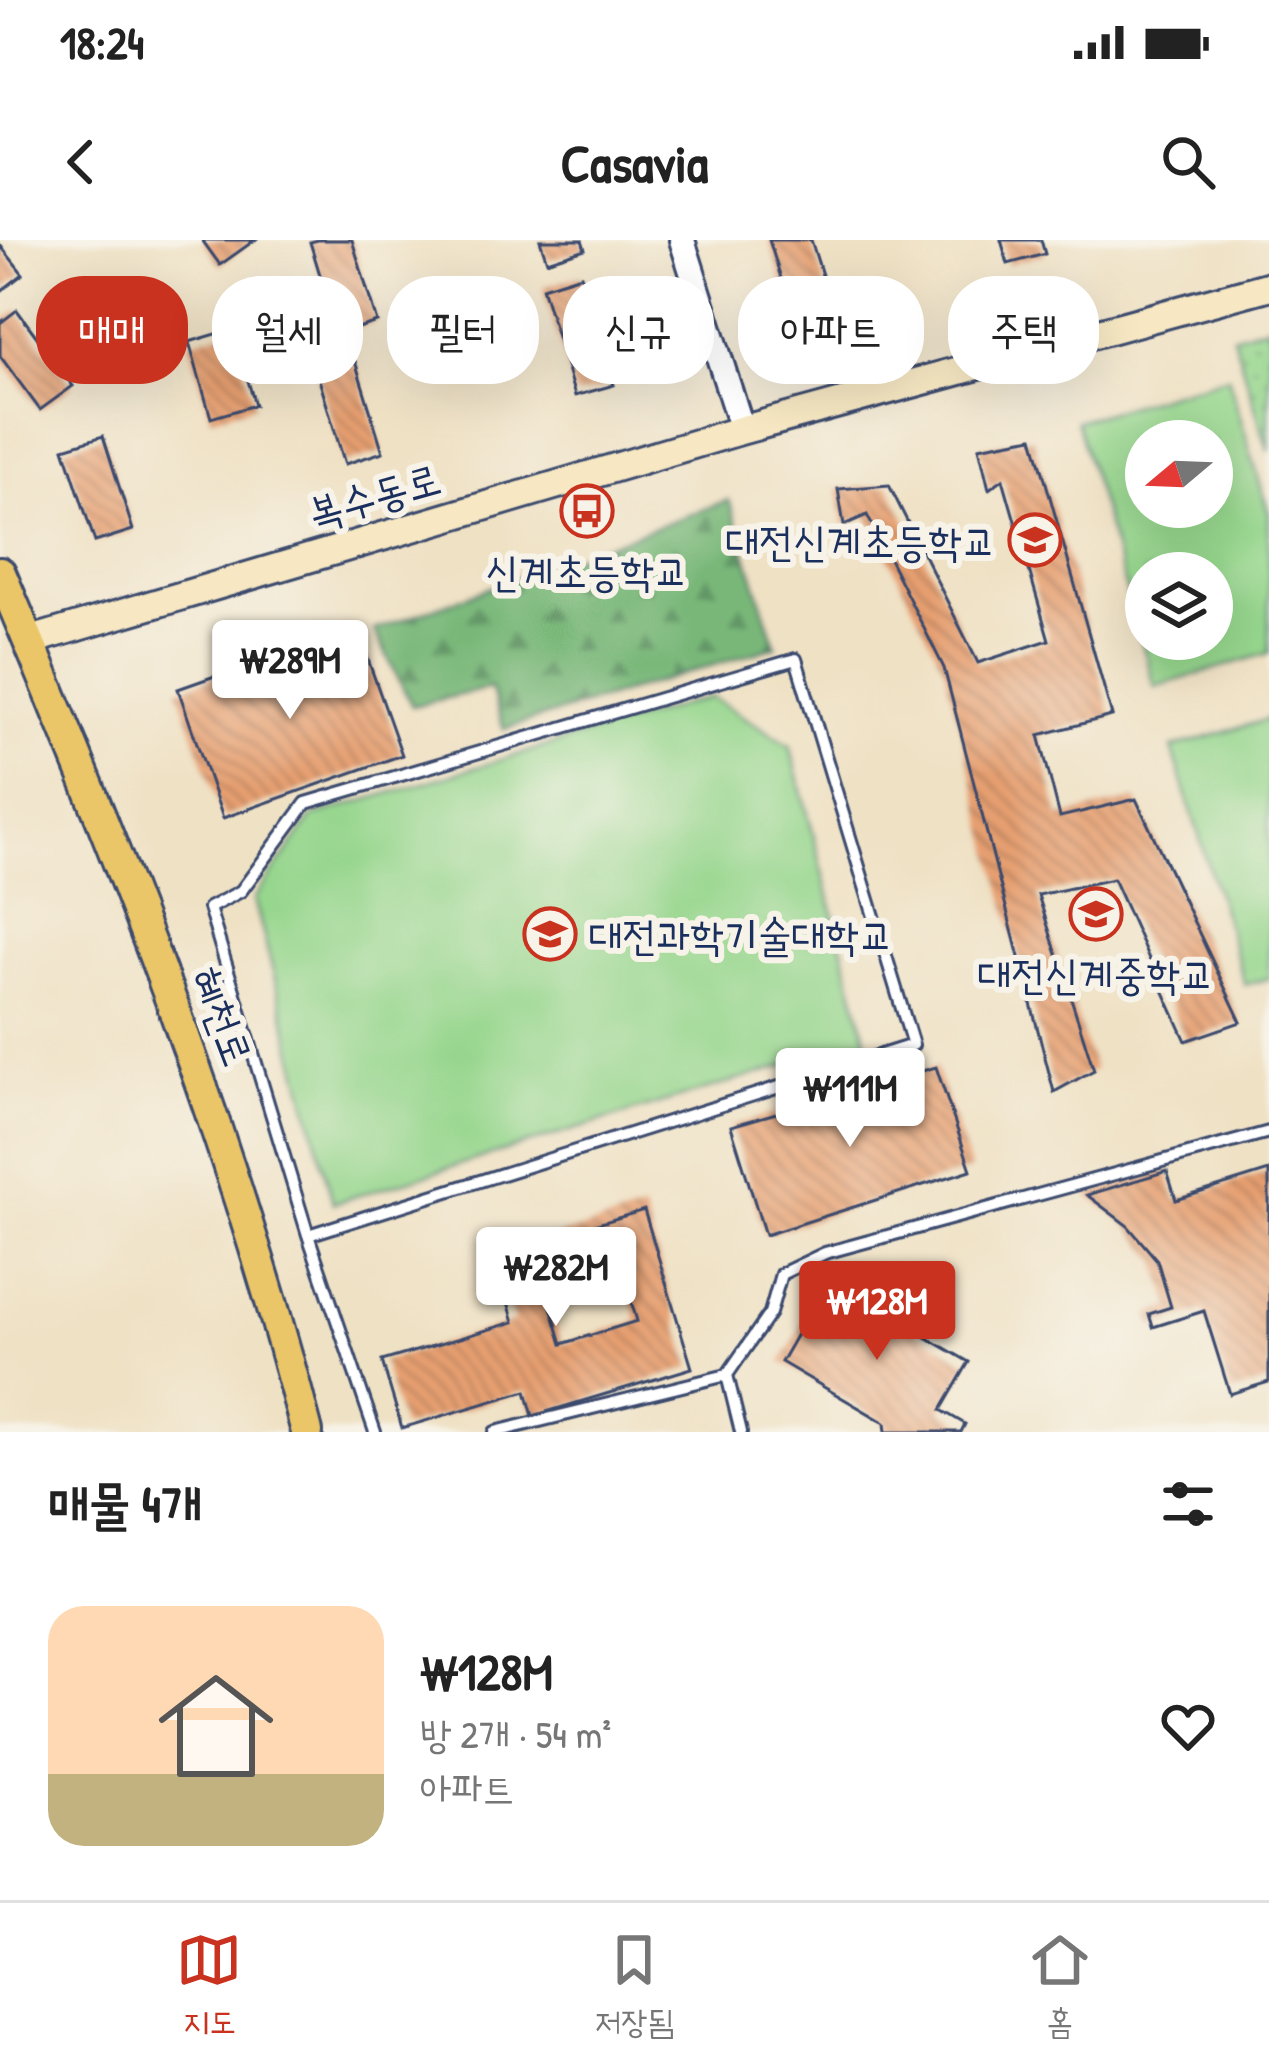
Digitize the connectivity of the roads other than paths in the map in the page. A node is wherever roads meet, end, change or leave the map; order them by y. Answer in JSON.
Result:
{"nodes":[{"id":1,"x":682,"y":240,"type":"edge"},
{"id":2,"x":1269,"y":286,"type":"edge"},
{"id":3,"x":742,"y":430,"type":"junction"},
{"id":4,"x":0,"y":573,"type":"edge"},
{"id":5,"x":14,"y":645,"type":"edge"},
{"id":6,"x":1269,"y":1132,"type":"edge"},
{"id":7,"x":308,"y":1235,"type":"junction"},
{"id":8,"x":728,"y":1375,"type":"junction"},
{"id":9,"x":307,"y":1432,"type":"edge"},
{"id":10,"x":375,"y":1432,"type":"edge"},
{"id":11,"x":495,"y":1432,"type":"edge"},
{"id":12,"x":741,"y":1432,"type":"edge"}],
"edges":[{"from":1,"to":3,"type":"street"},
{"from":2,"to":3,"type":"main road","name":"복수동로"},
{"from":3,"to":5,"type":"main road","name":"복수동로"},
{"from":4,"to":5,"type":"main road","name":"혜천로"},
{"from":5,"to":9,"type":"main road","name":"혜천로"},
{"from":6,"to":8,"type":"lane"},
{"from":7,"to":7,"type":"lane"},
{"from":7,"to":10,"type":"lane"},
{"from":8,"to":11,"type":"lane"},
{"from":8,"to":12,"type":"lane"}]}
